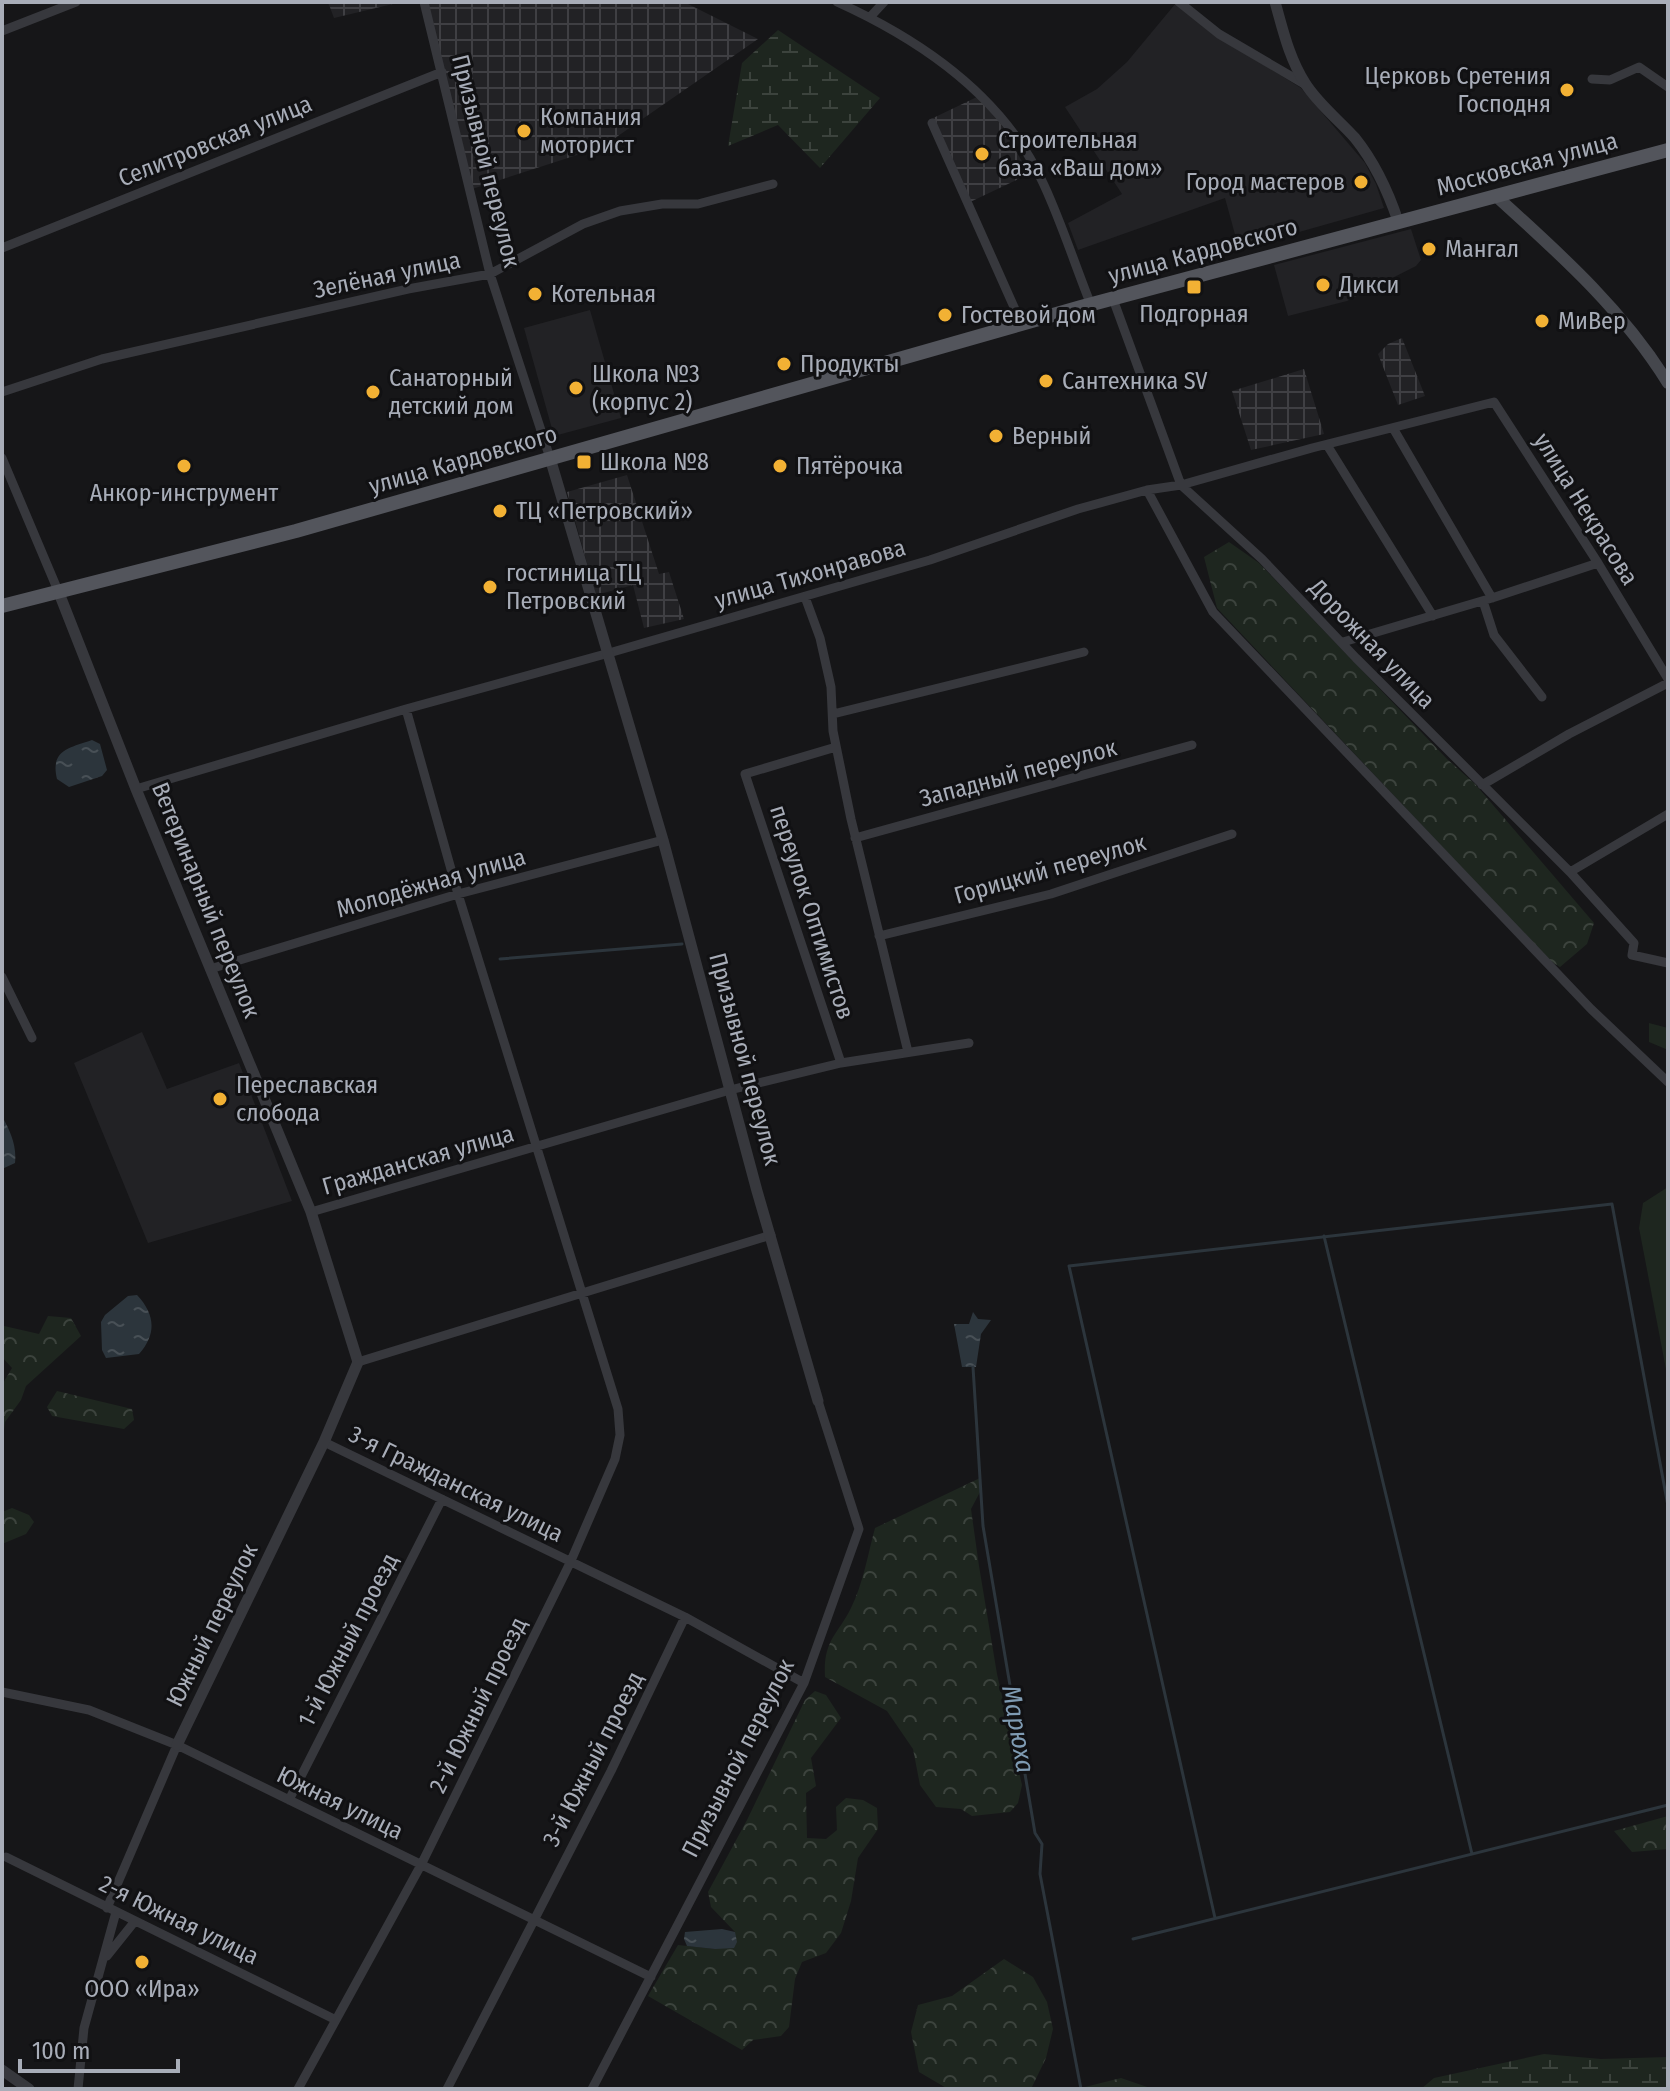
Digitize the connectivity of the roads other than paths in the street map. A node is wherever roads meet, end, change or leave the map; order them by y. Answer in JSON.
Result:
{"nodes":[{"id":1,"x":76,"y":2,"type":"edge"},
{"id":2,"x":424,"y":2,"type":"edge"},
{"id":3,"x":837,"y":2,"type":"edge"},
{"id":4,"x":884,"y":2,"type":"edge"},
{"id":5,"x":1179,"y":2,"type":"edge"},
{"id":6,"x":1275,"y":2,"type":"edge"},
{"id":7,"x":871,"y":16,"type":"junction"},
{"id":8,"x":2,"y":31,"type":"edge"},
{"id":9,"x":442,"y":72,"type":"junction"},
{"id":10,"x":1592,"y":79,"type":"dead end"},
{"id":11,"x":1306,"y":85,"type":"junction"},
{"id":12,"x":1668,"y":87,"type":"edge"},
{"id":13,"x":932,"y":123,"type":"dead end"},
{"id":14,"x":1668,"y":150,"type":"edge"},
{"id":15,"x":773,"y":184,"type":"dead end"},
{"id":16,"x":1496,"y":196,"type":"junction"},
{"id":17,"x":1398,"y":221,"type":"junction"},
{"id":18,"x":2,"y":248,"type":"edge"},
{"id":19,"x":490,"y":274,"type":"junction"},
{"id":20,"x":1113,"y":299,"type":"junction"},
{"id":21,"x":1091,"y":305,"type":"junction"},
{"id":22,"x":1022,"y":325,"type":"junction"},
{"id":23,"x":1668,"y":383,"type":"edge"},
{"id":24,"x":2,"y":392,"type":"edge"},
{"id":25,"x":1494,"y":402,"type":"joint"},
{"id":26,"x":1393,"y":428,"type":"junction"},
{"id":27,"x":1327,"y":445,"type":"junction"},
{"id":28,"x":2,"y":458,"type":"edge"},
{"id":29,"x":550,"y":458,"type":"junction"},
{"id":30,"x":1181,"y":485,"type":"junction"},
{"id":31,"x":1147,"y":490,"type":"junction"},
{"id":32,"x":1598,"y":563,"type":"junction"},
{"id":33,"x":59,"y":593,"type":"junction"},
{"id":34,"x":805,"y":597,"type":"junction"},
{"id":35,"x":1487,"y":600,"type":"junction"},
{"id":36,"x":2,"y":606,"type":"edge"},
{"id":37,"x":1433,"y":616,"type":"junction"},
{"id":38,"x":1343,"y":642,"type":"junction"},
{"id":39,"x":1084,"y":652,"type":"dead end"},
{"id":40,"x":609,"y":653,"type":"junction"},
{"id":41,"x":1668,"y":681,"type":"edge"},
{"id":42,"x":1542,"y":697,"type":"dead end"},
{"id":43,"x":406,"y":709,"type":"junction"},
{"id":44,"x":833,"y":714,"type":"junction"},
{"id":45,"x":1192,"y":745,"type":"dead end"},
{"id":46,"x":836,"y":747,"type":"junction"},
{"id":47,"x":1482,"y":785,"type":"junction"},
{"id":48,"x":136,"y":789,"type":"junction"},
{"id":49,"x":1668,"y":814,"type":"edge"},
{"id":50,"x":1232,"y":834,"type":"dead end"},
{"id":51,"x":855,"y":838,"type":"junction"},
{"id":52,"x":663,"y":840,"type":"junction"},
{"id":53,"x":1570,"y":872,"type":"junction"},
{"id":54,"x":458,"y":894,"type":"junction"},
{"id":55,"x":879,"y":936,"type":"junction"},
{"id":56,"x":1668,"y":963,"type":"edge"},
{"id":57,"x":210,"y":969,"type":"junction"},
{"id":58,"x":2,"y":977,"type":"edge"},
{"id":59,"x":32,"y":1038,"type":"dead end"},
{"id":60,"x":969,"y":1043,"type":"dead end"},
{"id":61,"x":908,"y":1052,"type":"junction"},
{"id":62,"x":841,"y":1063,"type":"junction"},
{"id":63,"x":1668,"y":1082,"type":"edge"},
{"id":64,"x":730,"y":1090,"type":"junction"},
{"id":65,"x":537,"y":1146,"type":"junction"},
{"id":66,"x":311,"y":1212,"type":"junction"},
{"id":67,"x":771,"y":1235,"type":"junction"},
{"id":68,"x":580,"y":1292,"type":"junction"},
{"id":69,"x":358,"y":1362,"type":"junction"},
{"id":70,"x":818,"y":1401,"type":"joint"},
{"id":71,"x":618,"y":1409,"type":"joint"},
{"id":72,"x":324,"y":1442,"type":"junction"},
{"id":73,"x":442,"y":1499,"type":"junction"},
{"id":74,"x":570,"y":1563,"type":"junction"},
{"id":75,"x":685,"y":1617,"type":"junction"},
{"id":76,"x":804,"y":1683,"type":"junction"},
{"id":77,"x":2,"y":1692,"type":"edge"},
{"id":78,"x":177,"y":1745,"type":"junction"},
{"id":79,"x":289,"y":1800,"type":"junction"},
{"id":80,"x":6,"y":1857,"type":"dead end"},
{"id":81,"x":421,"y":1865,"type":"junction"},
{"id":82,"x":112,"y":1910,"type":"junction"},
{"id":83,"x":534,"y":1918,"type":"junction"},
{"id":84,"x":135,"y":1921,"type":"junction"},
{"id":85,"x":103,"y":1961,"type":"junction"},
{"id":86,"x":651,"y":1977,"type":"junction"},
{"id":87,"x":334,"y":2019,"type":"junction"},
{"id":88,"x":2,"y":2070,"type":"edge"},
{"id":89,"x":29,"y":2089,"type":"edge"},
{"id":90,"x":78,"y":2089,"type":"edge"},
{"id":91,"x":298,"y":2089,"type":"edge"},
{"id":92,"x":447,"y":2089,"type":"edge"},
{"id":93,"x":592,"y":2089,"type":"edge"}],
"edges":[{"from":1,"to":8,"type":"street"},
{"from":2,"to":9,"type":"street","name":"Призывной переулок"},
{"from":3,"to":7,"type":"street"},
{"from":4,"to":7,"type":"street"},
{"from":5,"to":11,"type":"street"},
{"from":6,"to":11,"type":"street"},
{"from":7,"to":21,"type":"street"},
{"from":9,"to":18,"type":"street","name":"Селитровская улица"},
{"from":9,"to":19,"type":"street","name":"Призывной переулок"},
{"from":10,"to":12,"type":"street"},
{"from":11,"to":17,"type":"street"},
{"from":13,"to":22,"type":"street"},
{"from":14,"to":16,"type":"main road","name":"Московская улица"},
{"from":15,"to":19,"type":"street","name":"Зелёная улица"},
{"from":16,"to":17,"type":"main road","name":"Московская улица"},
{"from":16,"to":23,"type":"main road"},
{"from":17,"to":20,"type":"main road","name":"улица Кардовского"},
{"from":19,"to":24,"type":"street","name":"Зелёная улица"},
{"from":19,"to":29,"type":"street","name":"Призывной переулок"},
{"from":20,"to":21,"type":"main road","name":"улица Кардовского"},
{"from":20,"to":30,"type":"street","name":"Дорожная улица"},
{"from":21,"to":22,"type":"main road","name":"улица Кардовского"},
{"from":22,"to":29,"type":"main road","name":"улица Кардовского"},
{"from":25,"to":26,"type":"street","name":"улица Тихонравова"},
{"from":25,"to":32,"type":"street","name":"улица Некрасова"},
{"from":26,"to":27,"type":"street","name":"улица Тихонравова"},
{"from":26,"to":35,"type":"street"},
{"from":27,"to":30,"type":"street","name":"улица Тихонравова"},
{"from":27,"to":37,"type":"street"},
{"from":28,"to":33,"type":"street","name":"Ветеринарный переулок"},
{"from":29,"to":33,"type":"main road","name":"улица Кардовского"},
{"from":29,"to":40,"type":"street","name":"Призывной переулок"},
{"from":30,"to":31,"type":"street","name":"улица Тихонравова"},
{"from":30,"to":38,"type":"street","name":"Дорожная улица"},
{"from":31,"to":34,"type":"street","name":"улица Тихонравова"},
{"from":31,"to":63,"type":"street"},
{"from":32,"to":35,"type":"street"},
{"from":32,"to":41,"type":"street","name":"улица Некрасова"},
{"from":33,"to":36,"type":"main road","name":"улица Кардовского"},
{"from":33,"to":48,"type":"street","name":"Ветеринарный переулок"},
{"from":34,"to":40,"type":"street","name":"улица Тихонравова"},
{"from":34,"to":44,"type":"street"},
{"from":35,"to":37,"type":"street"},
{"from":35,"to":42,"type":"street"},
{"from":37,"to":38,"type":"street"},
{"from":38,"to":47,"type":"street","name":"Дорожная улица"},
{"from":39,"to":44,"type":"street"},
{"from":40,"to":43,"type":"street","name":"улица Тихонравова"},
{"from":40,"to":52,"type":"street","name":"Призывной переулок"},
{"from":41,"to":47,"type":"street"},
{"from":43,"to":48,"type":"street","name":"улица Тихонравова"},
{"from":43,"to":54,"type":"street"},
{"from":44,"to":46,"type":"street"},
{"from":45,"to":51,"type":"street","name":"Западный переулок"},
{"from":46,"to":51,"type":"street"},
{"from":46,"to":62,"type":"street","name":"переулок Оптимистов"},
{"from":47,"to":53,"type":"street","name":"Дорожная улица"},
{"from":48,"to":57,"type":"street","name":"Ветеринарный переулок"},
{"from":49,"to":53,"type":"street"},
{"from":50,"to":55,"type":"street","name":"Горицкий переулок"},
{"from":51,"to":55,"type":"street"},
{"from":52,"to":54,"type":"street","name":"Молодёжная улица"},
{"from":52,"to":64,"type":"street","name":"Призывной переулок"},
{"from":53,"to":56,"type":"street","name":"Дорожная улица"},
{"from":54,"to":57,"type":"street","name":"Молодёжная улица"},
{"from":54,"to":65,"type":"street"},
{"from":55,"to":61,"type":"street"},
{"from":57,"to":66,"type":"street","name":"Ветеринарный переулок"},
{"from":58,"to":59,"type":"street"},
{"from":60,"to":61,"type":"street","name":"Гражданская улица"},
{"from":61,"to":62,"type":"street","name":"Гражданская улица"},
{"from":62,"to":64,"type":"street","name":"Гражданская улица"},
{"from":64,"to":65,"type":"street","name":"Гражданская улица"},
{"from":64,"to":67,"type":"street","name":"Призывной переулок"},
{"from":65,"to":66,"type":"street","name":"Гражданская улица"},
{"from":65,"to":68,"type":"street","name":"Гражданская улица"},
{"from":66,"to":69,"type":"street","name":"Ветеринарный переулок"},
{"from":67,"to":68,"type":"street"},
{"from":67,"to":70,"type":"street","name":"Призывной переулок"},
{"from":68,"to":69,"type":"street"},
{"from":68,"to":71,"type":"street","name":"Гражданская улица"},
{"from":69,"to":72,"type":"street","name":"Южный переулок"},
{"from":70,"to":76,"type":"street","name":"Призывной переулок"},
{"from":71,"to":74,"type":"street","name":"3-я Гражданская улица"},
{"from":72,"to":73,"type":"street","name":"3-я Гражданская улица"},
{"from":72,"to":78,"type":"street","name":"Южный переулок"},
{"from":73,"to":74,"type":"street","name":"3-я Гражданская улица"},
{"from":73,"to":79,"type":"street","name":"1-й Южный проезд"},
{"from":74,"to":75,"type":"street","name":"3-я Гражданская улица"},
{"from":74,"to":81,"type":"street","name":"2-й Южный проезд"},
{"from":75,"to":76,"type":"street","name":"3-я Гражданская улица"},
{"from":75,"to":83,"type":"street","name":"3-й Южный проезд"},
{"from":76,"to":86,"type":"street","name":"Призывной переулок"},
{"from":77,"to":78,"type":"street","name":"Южная улица"},
{"from":78,"to":79,"type":"street","name":"Южная улица"},
{"from":78,"to":82,"type":"street","name":"Южный переулок"},
{"from":79,"to":81,"type":"street","name":"Южная улица"},
{"from":80,"to":82,"type":"street","name":"2-я Южная улица"},
{"from":81,"to":83,"type":"street","name":"Южная улица"},
{"from":81,"to":87,"type":"street","name":"2-й Южный проезд"},
{"from":82,"to":84,"type":"street","name":"2-я Южная улица"},
{"from":82,"to":85,"type":"street","name":"Южный переулок"},
{"from":83,"to":86,"type":"street","name":"Южная улица"},
{"from":83,"to":92,"type":"street","name":"3-й Южный проезд"},
{"from":84,"to":85,"type":"street"},
{"from":84,"to":87,"type":"street","name":"2-я Южная улица"},
{"from":85,"to":90,"type":"street","name":"Южный переулок"},
{"from":86,"to":93,"type":"street","name":"Призывной переулок"},
{"from":87,"to":91,"type":"street","name":"2-й Южный проезд"},
{"from":88,"to":89,"type":"street"}]}
